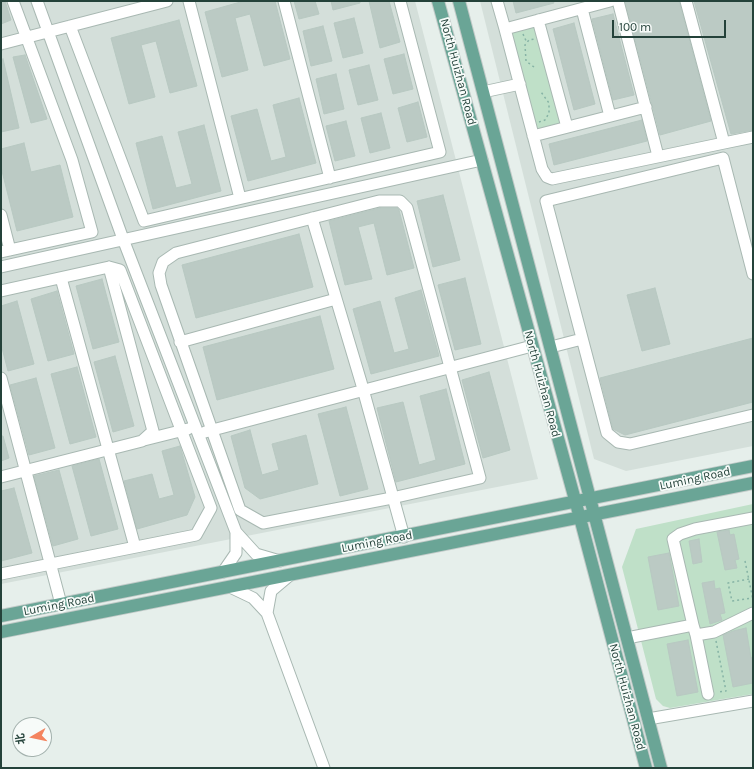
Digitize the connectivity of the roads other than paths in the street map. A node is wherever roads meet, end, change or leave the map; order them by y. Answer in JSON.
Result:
{"nodes":[{"id":1,"x":13,"y":1,"type":"edge"},
{"id":2,"x":37,"y":1,"type":"edge"},
{"id":3,"x":167,"y":1,"type":"edge"},
{"id":4,"x":189,"y":1,"type":"edge"},
{"id":5,"x":284,"y":1,"type":"edge"},
{"id":6,"x":400,"y":1,"type":"edge"},
{"id":7,"x":438,"y":1,"type":"edge"},
{"id":8,"x":459,"y":1,"type":"edge"},
{"id":9,"x":497,"y":1,"type":"edge"},
{"id":10,"x":610,"y":1,"type":"edge"},
{"id":11,"x":618,"y":1,"type":"edge"},
{"id":12,"x":686,"y":1,"type":"edge"},
{"id":13,"x":582,"y":8,"type":"junction"},
{"id":14,"x":538,"y":20,"type":"junction"},
{"id":15,"x":70,"y":26,"type":"junction"},
{"id":16,"x":505,"y":29,"type":"junction"},
{"id":17,"x":48,"y":31,"type":"junction"},
{"id":18,"x":26,"y":37,"type":"junction"},
{"id":19,"x":1,"y":44,"type":"edge"},
{"id":20,"x":520,"y":84,"type":"junction"},
{"id":21,"x":483,"y":92,"type":"junction"},
{"id":22,"x":646,"y":107,"type":"junction"},
{"id":23,"x":610,"y":116,"type":"junction"},
{"id":24,"x":567,"y":127,"type":"junction"},
{"id":25,"x":533,"y":136,"type":"junction"},
{"id":26,"x":753,"y":137,"type":"edge"},
{"id":27,"x":724,"y":143,"type":"junction"},
{"id":28,"x":658,"y":156,"type":"junction"},
{"id":29,"x":482,"y":160,"type":"junction"},
{"id":30,"x":330,"y":178,"type":"junction"},
{"id":31,"x":240,"y":198,"type":"junction"},
{"id":32,"x":1,"y":215,"type":"edge"},
{"id":33,"x":312,"y":218,"type":"junction"},
{"id":34,"x":123,"y":239,"type":"junction"},
{"id":35,"x":6,"y":251,"type":"edge"},
{"id":36,"x":1,"y":267,"type":"edge"},
{"id":37,"x":109,"y":267,"type":"junction"},
{"id":38,"x":753,"y":274,"type":"edge"},
{"id":39,"x":61,"y":278,"type":"junction"},
{"id":40,"x":1,"y":291,"type":"edge"},
{"id":41,"x":336,"y":299,"type":"junction"},
{"id":42,"x":582,"y":339,"type":"junction"},
{"id":43,"x":180,"y":342,"type":"junction"},
{"id":44,"x":532,"y":346,"type":"junction"},
{"id":45,"x":551,"y":347,"type":"junction"},
{"id":46,"x":450,"y":367,"type":"junction"},
{"id":47,"x":1,"y":378,"type":"edge"},
{"id":48,"x":363,"y":390,"type":"junction"},
{"id":49,"x":753,"y":415,"type":"edge"},
{"id":50,"x":212,"y":430,"type":"junction"},
{"id":51,"x":182,"y":431,"type":"junction"},
{"id":52,"x":197,"y":431,"type":"junction"},
{"id":53,"x":142,"y":441,"type":"junction"},
{"id":54,"x":108,"y":450,"type":"junction"},
{"id":55,"x":753,"y":466,"type":"edge"},
{"id":56,"x":27,"y":470,"type":"junction"},
{"id":57,"x":1,"y":477,"type":"edge"},
{"id":58,"x":753,"y":483,"type":"edge"},
{"id":59,"x":392,"y":498,"type":"junction"},
{"id":60,"x":591,"y":500,"type":"junction"},
{"id":61,"x":575,"y":503,"type":"junction"},
{"id":62,"x":595,"y":515,"type":"junction"},
{"id":63,"x":580,"y":518,"type":"junction"},
{"id":64,"x":753,"y":518,"type":"edge"},
{"id":65,"x":236,"y":532,"type":"junction"},
{"id":66,"x":404,"y":537,"type":"junction"},
{"id":67,"x":135,"y":547,"type":"junction"},
{"id":68,"x":281,"y":561,"type":"junction"},
{"id":69,"x":51,"y":564,"type":"junction"},
{"id":70,"x":223,"y":572,"type":"junction"},
{"id":71,"x":1,"y":574,"type":"edge"},
{"id":72,"x":290,"y":576,"type":"junction"},
{"id":73,"x":230,"y":587,"type":"junction"},
{"id":74,"x":61,"y":604,"type":"junction"},
{"id":75,"x":267,"y":613,"type":"junction"},
{"id":76,"x":753,"y":613,"type":"edge"},
{"id":77,"x":1,"y":616,"type":"edge"},
{"id":78,"x":695,"y":630,"type":"junction"},
{"id":79,"x":1,"y":632,"type":"edge"},
{"id":80,"x":627,"y":638,"type":"junction"},
{"id":81,"x":708,"y":694,"type":"road end"},
{"id":82,"x":753,"y":701,"type":"edge"},
{"id":83,"x":648,"y":719,"type":"junction"},
{"id":84,"x":324,"y":768,"type":"edge"},
{"id":85,"x":646,"y":768,"type":"edge"},
{"id":86,"x":661,"y":768,"type":"edge"}],
"edges":[{"from":1,"to":18,"type":"street"},
{"from":2,"to":17,"type":"street"},
{"from":3,"to":15,"type":"street"},
{"from":4,"to":31,"type":"street"},
{"from":5,"to":30,"type":"street"},
{"from":6,"to":30,"type":"street"},
{"from":7,"to":29,"type":"main road","name":"North Huizhan Road"},
{"from":8,"to":21,"type":"main road","name":"North Huizhan Road"},
{"from":9,"to":16,"type":"street"},
{"from":10,"to":13,"type":"street"},
{"from":11,"to":22,"type":"street"},
{"from":12,"to":27,"type":"street"},
{"from":13,"to":14,"type":"street"},
{"from":13,"to":23,"type":"street"},
{"from":14,"to":16,"type":"street"},
{"from":14,"to":24,"type":"street"},
{"from":15,"to":17,"type":"street"},
{"from":15,"to":31,"type":"street"},
{"from":16,"to":20,"type":"street"},
{"from":17,"to":18,"type":"street"},
{"from":17,"to":34,"type":"street"},
{"from":18,"to":19,"type":"street"},
{"from":18,"to":35,"type":"street"},
{"from":20,"to":21,"type":"street"},
{"from":20,"to":25,"type":"street"},
{"from":21,"to":45,"type":"main road","name":"North Huizhan Road"},
{"from":22,"to":23,"type":"street"},
{"from":22,"to":28,"type":"street"},
{"from":23,"to":24,"type":"street"},
{"from":24,"to":25,"type":"street"},
{"from":25,"to":28,"type":"street"},
{"from":26,"to":27,"type":"street"},
{"from":27,"to":28,"type":"street"},
{"from":29,"to":34,"type":"street"},
{"from":29,"to":44,"type":"main road","name":"North Huizhan Road"},
{"from":30,"to":31,"type":"street"},
{"from":32,"to":35,"type":"street"},
{"from":33,"to":41,"type":"street"},
{"from":33,"to":43,"type":"street"},
{"from":33,"to":46,"type":"street"},
{"from":34,"to":36,"type":"street"},
{"from":34,"to":52,"type":"street"},
{"from":37,"to":39,"type":"street"},
{"from":37,"to":51,"type":"street"},
{"from":37,"to":53,"type":"street"},
{"from":38,"to":42,"type":"street"},
{"from":39,"to":40,"type":"street"},
{"from":39,"to":54,"type":"street"},
{"from":41,"to":43,"type":"street"},
{"from":41,"to":48,"type":"street"},
{"from":42,"to":45,"type":"street"},
{"from":42,"to":49,"type":"street"},
{"from":43,"to":50,"type":"street"},
{"from":44,"to":46,"type":"street"},
{"from":44,"to":61,"type":"main road","name":"North Huizhan Road"},
{"from":45,"to":60,"type":"main road","name":"North Huizhan Road"},
{"from":46,"to":48,"type":"street"},
{"from":46,"to":59,"type":"street"},
{"from":47,"to":56,"type":"street"},
{"from":48,"to":50,"type":"street"},
{"from":48,"to":59,"type":"street"},
{"from":50,"to":52,"type":"street"},
{"from":50,"to":59,"type":"street"},
{"from":51,"to":52,"type":"street"},
{"from":51,"to":53,"type":"street"},
{"from":51,"to":67,"type":"street"},
{"from":52,"to":65,"type":"street"},
{"from":53,"to":54,"type":"street"},
{"from":54,"to":56,"type":"street"},
{"from":54,"to":67,"type":"street"},
{"from":55,"to":60,"type":"main road","name":"Luming Road"},
{"from":56,"to":57,"type":"street"},
{"from":56,"to":69,"type":"street"},
{"from":58,"to":62,"type":"main road","name":"Luming Road"},
{"from":59,"to":66,"type":"street"},
{"from":60,"to":61,"type":"main road","name":"Luming Road"},
{"from":60,"to":62,"type":"main road","name":"North Huizhan Road"},
{"from":61,"to":63,"type":"main road","name":"North Huizhan Road"},
{"from":61,"to":66,"type":"main road","name":"Luming Road"},
{"from":62,"to":63,"type":"main road","name":"Luming Road"},
{"from":62,"to":80,"type":"main road","name":"North Huizhan Road"},
{"from":63,"to":72,"type":"main road","name":"Luming Road"},
{"from":63,"to":85,"type":"main road","name":"North Huizhan Road"},
{"from":64,"to":78,"type":"street"},
{"from":65,"to":68,"type":"street"},
{"from":65,"to":70,"type":"street"},
{"from":66,"to":68,"type":"main road","name":"Luming Road"},
{"from":67,"to":69,"type":"street"},
{"from":68,"to":70,"type":"main road","name":"Luming Road"},
{"from":69,"to":71,"type":"street"},
{"from":69,"to":74,"type":"street"},
{"from":70,"to":74,"type":"main road","name":"Luming Road"},
{"from":72,"to":73,"type":"main road","name":"Luming Road"},
{"from":72,"to":75,"type":"street"},
{"from":73,"to":75,"type":"street"},
{"from":73,"to":79,"type":"main road","name":"Luming Road"},
{"from":74,"to":77,"type":"main road","name":"Luming Road"},
{"from":75,"to":84,"type":"street"},
{"from":76,"to":78,"type":"street"},
{"from":78,"to":80,"type":"street"},
{"from":78,"to":81,"type":"street"},
{"from":80,"to":83,"type":"main road","name":"North Huizhan Road"},
{"from":82,"to":83,"type":"street"},
{"from":83,"to":86,"type":"main road","name":"North Huizhan Road"}]}
